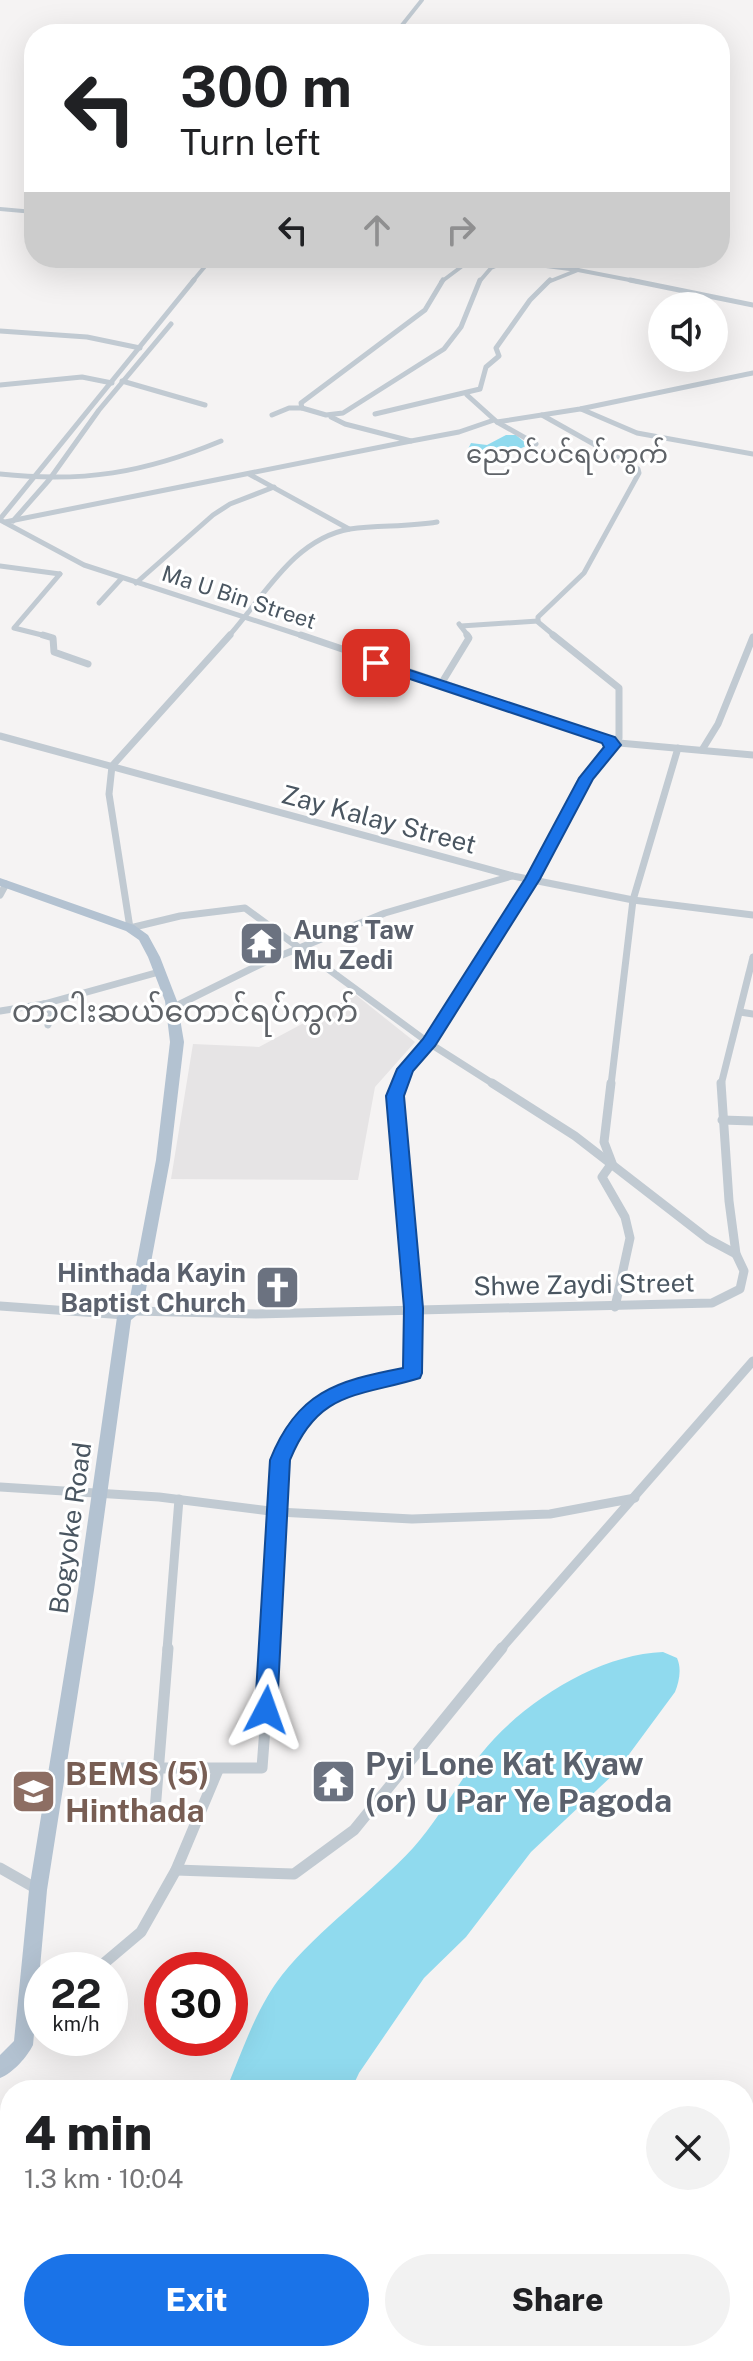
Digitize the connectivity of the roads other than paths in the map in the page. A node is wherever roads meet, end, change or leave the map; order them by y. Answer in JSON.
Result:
{"nodes":[{"id":1,"x":422,"y":0,"type":"edge"},
{"id":2,"x":403,"y":24,"type":"edge"},
{"id":3,"x":0,"y":209,"type":"edge"},
{"id":4,"x":24,"y":211,"type":"edge"},
{"id":5,"x":204,"y":268,"type":"edge"},
{"id":6,"x":455,"y":268,"type":"edge"},
{"id":7,"x":489,"y":268,"type":"edge"},
{"id":8,"x":560,"y":268,"type":"edge"},
{"id":9,"x":578,"y":270,"type":"junction"},
{"id":10,"x":753,"y":305,"type":"edge"},
{"id":11,"x":171,"y":324,"type":"dead end"},
{"id":12,"x":0,"y":331,"type":"edge"},
{"id":13,"x":140,"y":348,"type":"junction"},
{"id":14,"x":753,"y":373,"type":"edge"},
{"id":15,"x":113,"y":381,"type":"junction"},
{"id":16,"x":126,"y":382,"type":"junction"},
{"id":17,"x":0,"y":385,"type":"edge"},
{"id":18,"x":467,"y":395,"type":"junction"},
{"id":19,"x":205,"y":405,"type":"dead end"},
{"id":20,"x":302,"y":408,"type":"junction"},
{"id":21,"x":580,"y":409,"type":"junction"},
{"id":22,"x":375,"y":414,"type":"dead end"},
{"id":23,"x":272,"y":415,"type":"dead end"},
{"id":24,"x":326,"y":415,"type":"junction"},
{"id":25,"x":542,"y":415,"type":"junction"},
{"id":26,"x":495,"y":421,"type":"junction"},
{"id":27,"x":221,"y":441,"type":"dead end"},
{"id":28,"x":411,"y":441,"type":"junction"},
{"id":29,"x":536,"y":444,"type":"dead end"},
{"id":30,"x":753,"y":454,"type":"edge"},
{"id":31,"x":248,"y":473,"type":"junction"},
{"id":32,"x":0,"y":474,"type":"edge"},
{"id":33,"x":34,"y":479,"type":"junction"},
{"id":34,"x":49,"y":480,"type":"junction"},
{"id":35,"x":274,"y":487,"type":"junction"},
{"id":36,"x":1,"y":520,"type":"edge"},
{"id":37,"x":13,"y":521,"type":"junction"},
{"id":38,"x":437,"y":522,"type":"dead end"},
{"id":39,"x":349,"y":530,"type":"junction"},
{"id":40,"x":0,"y":566,"type":"edge"},
{"id":41,"x":121,"y":579,"type":"junction"},
{"id":42,"x":136,"y":583,"type":"junction"},
{"id":43,"x":99,"y":603,"type":"dead end"},
{"id":44,"x":248,"y":616,"type":"junction"},
{"id":45,"x":538,"y":621,"type":"junction"},
{"id":46,"x":753,"y":637,"type":"edge"},
{"id":47,"x":88,"y":664,"type":"dead end"},
{"id":48,"x":441,"y":684,"type":"junction"},
{"id":49,"x":0,"y":736,"type":"edge"},
{"id":50,"x":616,"y":742,"type":"junction"},
{"id":51,"x":678,"y":748,"type":"junction"},
{"id":52,"x":702,"y":750,"type":"junction"},
{"id":53,"x":753,"y":755,"type":"edge"},
{"id":54,"x":112,"y":766,"type":"junction"},
{"id":55,"x":513,"y":876,"type":"junction"},
{"id":56,"x":533,"y":879,"type":"junction"},
{"id":57,"x":2,"y":887,"type":"edge"},
{"id":58,"x":633,"y":900,"type":"junction"},
{"id":59,"x":753,"y":915,"type":"edge"},
{"id":60,"x":130,"y":928,"type":"junction"},
{"id":61,"x":303,"y":948,"type":"junction"},
{"id":62,"x":753,"y":957,"type":"edge"},
{"id":63,"x":159,"y":972,"type":"junction"},
{"id":64,"x":44,"y":1004,"type":"junction"},
{"id":65,"x":172,"y":1008,"type":"junction"},
{"id":66,"x":0,"y":1011,"type":"edge"},
{"id":67,"x":740,"y":1012,"type":"junction"},
{"id":68,"x":753,"y":1014,"type":"edge"},
{"id":69,"x":48,"y":1025,"type":"dead end"},
{"id":70,"x":429,"y":1043,"type":"junction"},
{"id":71,"x":722,"y":1120,"type":"junction"},
{"id":72,"x":753,"y":1121,"type":"edge"},
{"id":73,"x":612,"y":1163,"type":"junction"},
{"id":74,"x":736,"y":1254,"type":"junction"},
{"id":75,"x":0,"y":1306,"type":"edge"},
{"id":76,"x":615,"y":1307,"type":"junction"},
{"id":77,"x":414,"y":1308,"type":"junction"},
{"id":78,"x":130,"y":1313,"type":"junction"},
{"id":79,"x":753,"y":1361,"type":"edge"},
{"id":80,"x":0,"y":1487,"type":"edge"},
{"id":81,"x":97,"y":1495,"type":"junction"},
{"id":82,"x":635,"y":1498,"type":"junction"},
{"id":83,"x":179,"y":1499,"type":"junction"},
{"id":84,"x":278,"y":1512,"type":"junction"},
{"id":85,"x":58,"y":1768,"type":"junction"},
{"id":86,"x":158,"y":1769,"type":"junction"},
{"id":87,"x":218,"y":1770,"type":"junction"},
{"id":88,"x":155,"y":1811,"type":"dead end"},
{"id":89,"x":0,"y":1868,"type":"edge"},
{"id":90,"x":176,"y":1870,"type":"junction"},
{"id":91,"x":38,"y":1890,"type":"junction"},
{"id":92,"x":32,"y":1952,"type":"edge"},
{"id":93,"x":117,"y":1952,"type":"edge"},
{"id":94,"x":24,"y":2027,"type":"edge"},
{"id":95,"x":0,"y":2069,"type":"edge"}],
"edges":[{"from":1,"to":2,"type":"street"},
{"from":3,"to":4,"type":"street"},
{"from":5,"to":13,"type":"street"},
{"from":6,"to":20,"type":"street"},
{"from":7,"to":24,"type":"street"},
{"from":8,"to":9,"type":"street"},
{"from":9,"to":10,"type":"street"},
{"from":9,"to":18,"type":"street"},
{"from":11,"to":16,"type":"street"},
{"from":12,"to":13,"type":"street"},
{"from":13,"to":15,"type":"street"},
{"from":14,"to":21,"type":"street"},
{"from":15,"to":16,"type":"street"},
{"from":15,"to":17,"type":"street"},
{"from":15,"to":33,"type":"street"},
{"from":16,"to":19,"type":"street"},
{"from":16,"to":34,"type":"street"},
{"from":18,"to":22,"type":"street"},
{"from":18,"to":26,"type":"street"},
{"from":20,"to":23,"type":"street"},
{"from":20,"to":24,"type":"street"},
{"from":21,"to":25,"type":"street"},
{"from":21,"to":30,"type":"street"},
{"from":24,"to":28,"type":"street"},
{"from":25,"to":26,"type":"street"},
{"from":25,"to":45,"type":"street"},
{"from":26,"to":28,"type":"street"},
{"from":26,"to":29,"type":"street"},
{"from":27,"to":34,"type":"street"},
{"from":28,"to":31,"type":"street"},
{"from":31,"to":35,"type":"street"},
{"from":31,"to":37,"type":"street"},
{"from":32,"to":33,"type":"street"},
{"from":33,"to":34,"type":"street"},
{"from":33,"to":36,"type":"street"},
{"from":34,"to":37,"type":"street"},
{"from":35,"to":39,"type":"street"},
{"from":35,"to":42,"type":"street"},
{"from":36,"to":37,"type":"street"},
{"from":36,"to":41,"type":"street","name":"Ma U Bin Street"},
{"from":38,"to":39,"type":"street"},
{"from":39,"to":44,"type":"street"},
{"from":40,"to":47,"type":"street"},
{"from":41,"to":42,"type":"street","name":"Ma U Bin Street"},
{"from":41,"to":43,"type":"street"},
{"from":42,"to":44,"type":"street","name":"Ma U Bin Street"},
{"from":44,"to":48,"type":"street","name":"Ma U Bin Street"},
{"from":44,"to":54,"type":"street"},
{"from":45,"to":48,"type":"street"},
{"from":45,"to":50,"type":"street"},
{"from":46,"to":52,"type":"street"},
{"from":48,"to":50,"type":"street","name":"Ma U Bin Street"},
{"from":49,"to":54,"type":"street","name":"Zay Kalay Street"},
{"from":50,"to":51,"type":"street","name":"Ma U Bin Street"},
{"from":50,"to":56,"type":"street"},
{"from":51,"to":52,"type":"street","name":"Ma U Bin Street"},
{"from":51,"to":58,"type":"street"},
{"from":52,"to":53,"type":"street","name":"Ma U Bin Street"},
{"from":54,"to":55,"type":"street","name":"Zay Kalay Street"},
{"from":54,"to":60,"type":"street"},
{"from":55,"to":56,"type":"street","name":"Zay Kalay Street"},
{"from":55,"to":61,"type":"street"},
{"from":56,"to":58,"type":"street","name":"Zay Kalay Street"},
{"from":56,"to":70,"type":"street"},
{"from":57,"to":60,"type":"main road"},
{"from":58,"to":59,"type":"street","name":"Zay Kalay Street"},
{"from":58,"to":73,"type":"street"},
{"from":60,"to":61,"type":"street"},
{"from":60,"to":63,"type":"main road","name":"Bogyoke Road"},
{"from":61,"to":65,"type":"street"},
{"from":61,"to":70,"type":"street"},
{"from":62,"to":67,"type":"street","name":"Shwe Zaydi Street"},
{"from":63,"to":64,"type":"street"},
{"from":63,"to":65,"type":"main road","name":"Bogyoke Road"},
{"from":64,"to":66,"type":"street"},
{"from":64,"to":69,"type":"street"},
{"from":65,"to":78,"type":"main road","name":"Bogyoke Road"},
{"from":67,"to":68,"type":"street"},
{"from":67,"to":71,"type":"street","name":"Shwe Zaydi Street"},
{"from":70,"to":73,"type":"street"},
{"from":70,"to":77,"type":"street"},
{"from":71,"to":72,"type":"street"},
{"from":71,"to":74,"type":"street","name":"Shwe Zaydi Street"},
{"from":73,"to":74,"type":"street"},
{"from":73,"to":76,"type":"street"},
{"from":74,"to":76,"type":"street","name":"Shwe Zaydi Street"},
{"from":75,"to":78,"type":"street","name":"Shwe Zaydi Street"},
{"from":76,"to":77,"type":"street","name":"Shwe Zaydi Street"},
{"from":77,"to":78,"type":"street","name":"Shwe Zaydi Street"},
{"from":77,"to":84,"type":"street"},
{"from":78,"to":81,"type":"main road","name":"Bogyoke Road"},
{"from":79,"to":82,"type":"street"},
{"from":80,"to":81,"type":"street"},
{"from":81,"to":83,"type":"street"},
{"from":81,"to":85,"type":"main road","name":"Bogyoke Road"},
{"from":82,"to":84,"type":"street"},
{"from":82,"to":90,"type":"street"},
{"from":83,"to":84,"type":"street"},
{"from":83,"to":86,"type":"street"},
{"from":84,"to":87,"type":"street"},
{"from":85,"to":86,"type":"street"},
{"from":85,"to":91,"type":"main road","name":"Bogyoke Road"},
{"from":86,"to":87,"type":"street"},
{"from":86,"to":88,"type":"street"},
{"from":87,"to":90,"type":"street"},
{"from":89,"to":91,"type":"street"},
{"from":90,"to":93,"type":"street"},
{"from":91,"to":92,"type":"main road","name":"Bogyoke Road"},
{"from":94,"to":95,"type":"main road","name":"Bogyoke Road"}]}
